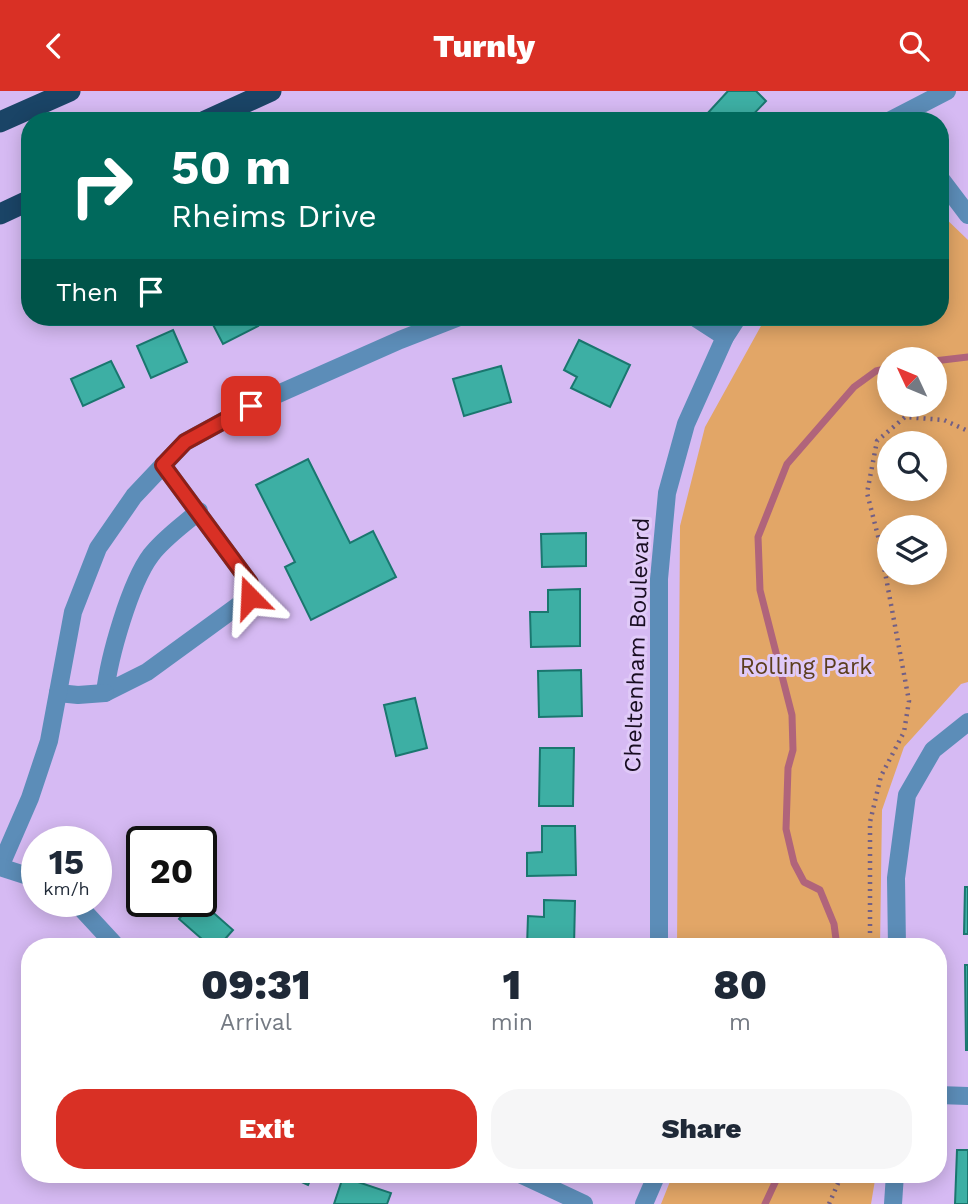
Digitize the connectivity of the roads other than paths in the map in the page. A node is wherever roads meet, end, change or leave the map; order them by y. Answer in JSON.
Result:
{"nodes":[{"id":1,"x":70,"y":91,"type":"edge"},
{"id":2,"x":271,"y":91,"type":"edge"},
{"id":3,"x":947,"y":91,"type":"edge"},
{"id":4,"x":23,"y":112,"type":"edge"},
{"id":5,"x":225,"y":112,"type":"edge"},
{"id":6,"x":909,"y":112,"type":"edge"},
{"id":7,"x":21,"y":113,"type":"edge"},
{"id":8,"x":0,"y":122,"type":"edge"},
{"id":9,"x":949,"y":190,"type":"edge"},
{"id":10,"x":21,"y":204,"type":"edge"},
{"id":11,"x":0,"y":214,"type":"edge"},
{"id":12,"x":968,"y":215,"type":"edge"},
{"id":13,"x":436,"y":326,"type":"edge"},
{"id":14,"x":708,"y":326,"type":"edge"},
{"id":15,"x":732,"y":326,"type":"edge"},
{"id":16,"x":725,"y":337,"type":"junction"},
{"id":17,"x":163,"y":465,"type":"junction"},
{"id":18,"x":199,"y":511,"type":"junction"},
{"id":19,"x":58,"y":693,"type":"junction"},
{"id":20,"x":105,"y":693,"type":"junction"},
{"id":21,"x":968,"y":722,"type":"edge"},
{"id":22,"x":0,"y":867,"type":"edge"},
{"id":23,"x":21,"y":874,"type":"edge"},
{"id":24,"x":89,"y":917,"type":"edge"},
{"id":25,"x":109,"y":938,"type":"edge"},
{"id":26,"x":659,"y":938,"type":"edge"},
{"id":27,"x":897,"y":938,"type":"edge"},
{"id":28,"x":947,"y":1095,"type":"edge"},
{"id":29,"x":968,"y":1096,"type":"edge"},
{"id":30,"x":539,"y":1183,"type":"edge"},
{"id":31,"x":653,"y":1183,"type":"edge"},
{"id":32,"x":894,"y":1183,"type":"edge"},
{"id":33,"x":584,"y":1204,"type":"edge"},
{"id":34,"x":644,"y":1204,"type":"edge"},
{"id":35,"x":893,"y":1204,"type":"edge"}],
"edges":[{"from":1,"to":4,"type":"highway"},
{"from":2,"to":5,"type":"highway"},
{"from":3,"to":6,"type":"street"},
{"from":7,"to":8,"type":"highway"},
{"from":9,"to":12,"type":"street"},
{"from":10,"to":11,"type":"highway"},
{"from":13,"to":17,"type":"street"},
{"from":14,"to":16,"type":"street"},
{"from":15,"to":16,"type":"street","name":"Cheltenham Boulevard"},
{"from":16,"to":26,"type":"street","name":"Cheltenham Boulevard"},
{"from":17,"to":18,"type":"street"},
{"from":17,"to":19,"type":"street"},
{"from":18,"to":20,"type":"street"},
{"from":18,"to":20,"type":"street"},
{"from":19,"to":20,"type":"street"},
{"from":19,"to":22,"type":"street"},
{"from":21,"to":27,"type":"street"},
{"from":22,"to":23,"type":"street"},
{"from":24,"to":25,"type":"street"},
{"from":28,"to":29,"type":"street"},
{"from":30,"to":33,"type":"street"},
{"from":31,"to":34,"type":"street"},
{"from":32,"to":35,"type":"street"}]}
